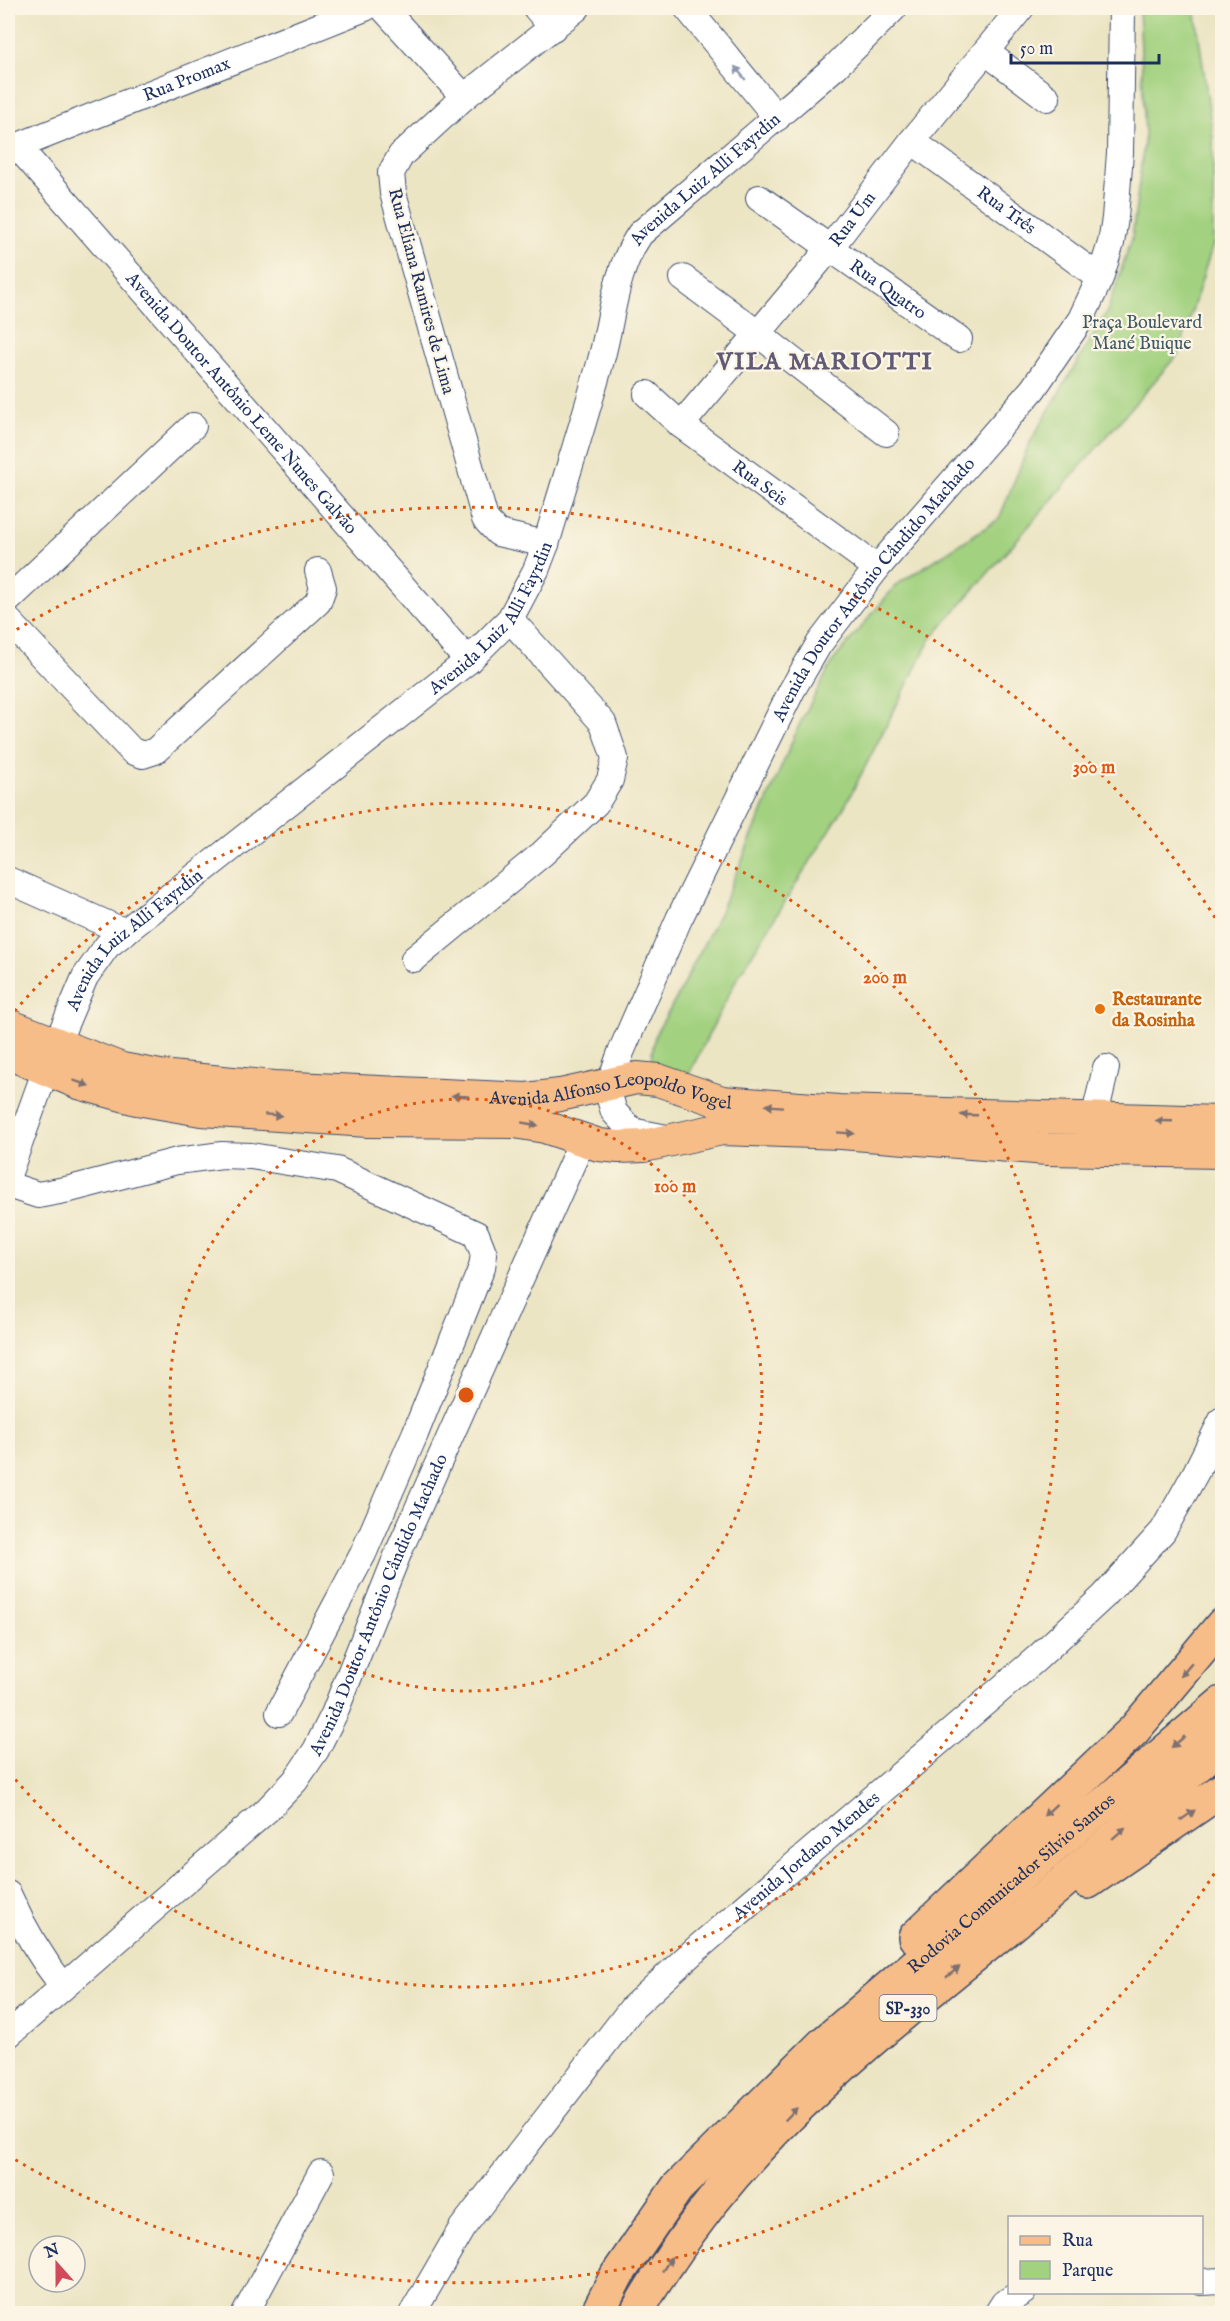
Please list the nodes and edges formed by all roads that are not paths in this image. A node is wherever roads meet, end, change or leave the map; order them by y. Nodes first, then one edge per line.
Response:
1 (365, 8) edge
2 (383, 8) edge
3 (536, 8) edge
4 (577, 8) edge
5 (687, 8) edge
6 (894, 8) edge
7 (1021, 8) edge
8 (1122, 8) edge
9 (553, 28) junction
10 (986, 52) junction
11 (464, 97) junction
12 (1047, 98) dead end
13 (777, 118) junction
14 (912, 141) junction
15 (13, 148) edge
16 (759, 198) dead end
17 (830, 248) junction
18 (683, 278) dead end
19 (1100, 278) junction
20 (758, 333) junction
21 (959, 339) dead end
22 (647, 394) dead end
23 (681, 425) junction
24 (193, 426) dead end
25 (886, 434) dead end
26 (546, 544) junction
27 (877, 568) junction
28 (318, 571) dead end
29 (8, 600) edge
30 (510, 619) junction
31 (8, 620) edge
32 (468, 661) junction
33 (8, 880) edge
34 (125, 932) junction
35 (414, 959) dead end
36 (8, 1025) edge
37 (8, 1053) edge
38 (52, 1057) junction
39 (1106, 1068) dead end
40 (610, 1083) junction
41 (1095, 1119) junction
42 (1222, 1122) edge
43 (674, 1139) junction
44 (582, 1140) junction
45 (1222, 1152) edge
46 (8, 1175) edge
47 (8, 1185) edge
48 (1222, 1420) edge
49 (1222, 1625) edge
50 (1222, 1703) edge
51 (279, 1713) dead end
52 (1222, 1744) edge
53 (1222, 1790) edge
54 (8, 1894) edge
55 (1014, 1924) junction
56 (63, 1986) junction
57 (8, 2035) edge
58 (321, 2173) dead end
59 (677, 2188) junction
60 (1222, 2281) edge
61 (1203, 2282) edge
62 (1020, 2294) edge
63 (245, 2313) edge
64 (412, 2313) edge
65 (597, 2313) edge
66 (636, 2313) edge
67 (997, 2313) edge

1 - 15 street, Rua Promax
2 - 11 street
3 - 9 street
4 - 9 street, Rua Eliana Ramires de Lima
13 -> 5 street
6 - 13 street, Avenida Luiz Alli Fayrdin
7 - 10 street, Rua Um
8 - 19 street, Avenida Doutor Antônio Cândido Machado
9 - 11 street, Rua Eliana Ramires de Lima
10 - 12 street
10 - 14 street, Rua Um
11 - 26 street, Rua Eliana Ramires de Lima
13 - 26 street, Avenida Luiz Alli Fayrdin
14 - 17 street, Rua Um
14 - 19 street, Rua Três
15 - 32 street, Avenida Doutor Antônio Leme Nunes Galvão
16 - 17 street, Rua Quatro
17 - 20 street, Rua Um
17 - 21 street, Rua Quatro
18 - 20 street
19 - 27 street, Avenida Doutor Antônio Cândido Machado
20 - 23 street, Rua Um
20 - 25 street
22 - 23 street, Rua Seis
23 - 27 street, Rua Seis
24 - 29 street
26 - 30 street, Avenida Luiz Alli Fayrdin
27 - 40 street, Avenida Doutor Antônio Cândido Machado
28 - 31 street
30 - 32 street, Avenida Luiz Alli Fayrdin
30 - 35 street
32 - 34 street, Avenida Luiz Alli Fayrdin
33 - 34 street
34 - 38 street, Avenida Luiz Alli Fayrdin
36 - 38 main road, Avenida Alfonso Leopoldo Vogel
37 - 38 main road, Avenida Alfonso Leopoldo Vogel
40 -> 38 main road, Avenida Alfonso Leopoldo Vogel
38 -> 44 main road, Avenida Alfonso Leopoldo Vogel
38 - 46 street, Avenida Luiz Alli Fayrdin
39 - 41 street
41 -> 40 main road, Avenida Alfonso Leopoldo Vogel
40 - 43 street, Avenida Doutor Antônio Cândido Machado
42 -> 41 main road, Avenida Alfonso Leopoldo Vogel
43 - 44 main road, Avenida Alfonso Leopoldo Vogel
43 -> 45 main road, Avenida Alfonso Leopoldo Vogel
44 - 56 street, Avenida Doutor Antônio Cândido Machado
47 - 51 street
48 - 64 street, Avenida Jordano Mendes
49 -> 59 highway
50 -> 59 highway, Rodovia Comunicador Silvio Santos / SP-330
55 -> 52 highway, Rodovia Comunicador Silvio Santos / SP-330
55 -> 53 highway
54 - 56 street
66 -> 55 highway, Rodovia Comunicador Silvio Santos / SP-330
56 - 57 street
58 - 63 street
59 - 65 highway, Rodovia Comunicador Silvio Santos / SP-330
60 - 61 street
62 - 67 street

